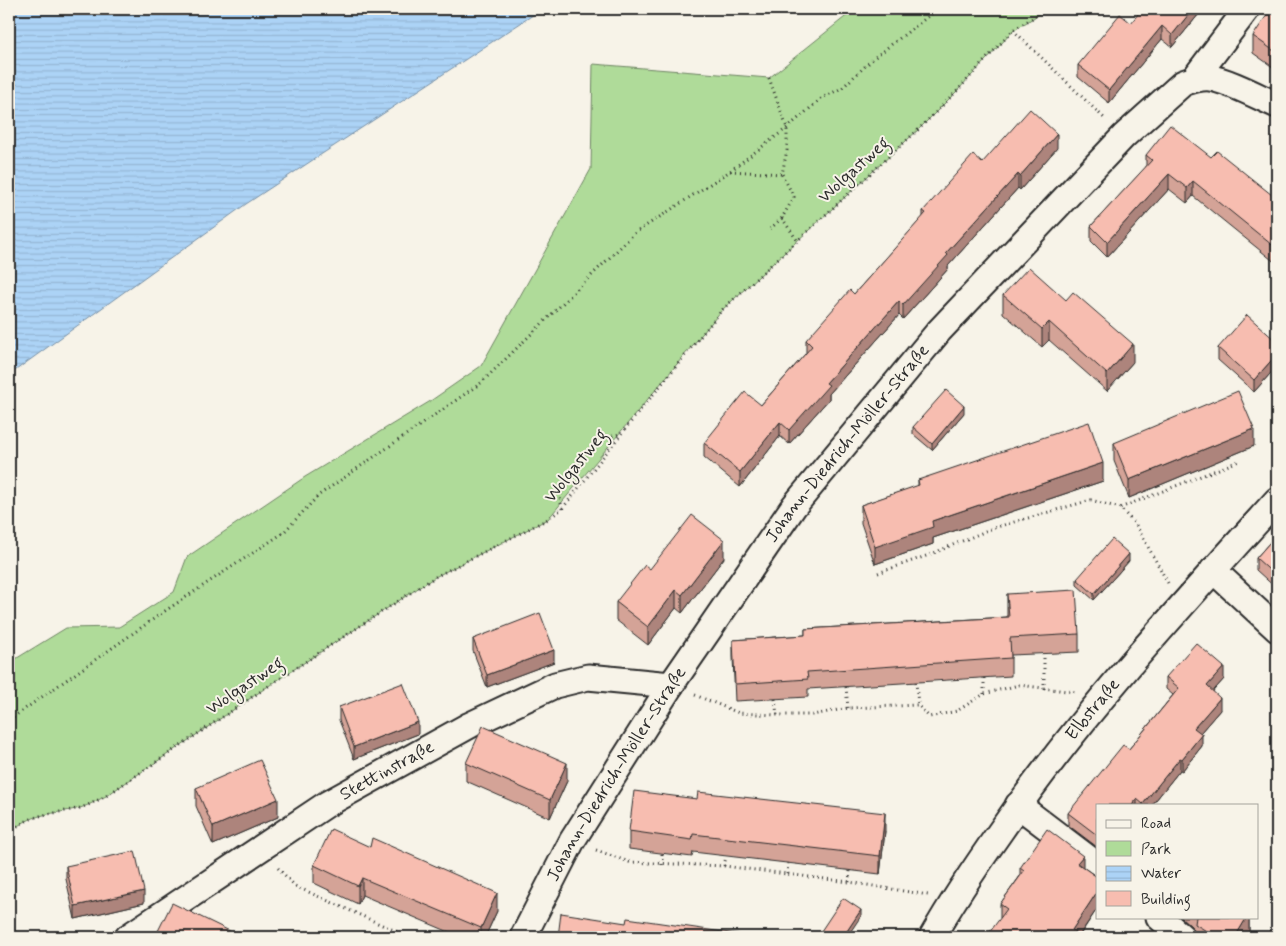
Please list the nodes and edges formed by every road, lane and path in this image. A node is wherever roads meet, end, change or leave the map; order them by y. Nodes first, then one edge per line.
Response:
1 (938, 9) edge
2 (1047, 9) edge
3 (1247, 9) edge
4 (1013, 30) junction
5 (769, 78) dead end
6 (1194, 79) junction
7 (1277, 105) edge
8 (787, 128) junction
9 (1124, 136) junction
10 (730, 171) junction
11 (782, 174) junction
12 (782, 218) junction
13 (770, 229) dead end
14 (797, 240) junction
15 (621, 434) junction
16 (1239, 461) dead end
17 (1277, 500) edge
18 (1120, 508) junction
19 (562, 509) junction
20 (1213, 570) junction
21 (878, 573) dead end
22 (1180, 606) junction
23 (1277, 629) edge
24 (1044, 653) edge
25 (984, 678) edge
26 (916, 682) edge
27 (671, 685) junction
28 (846, 687) edge
29 (1044, 689) junction
30 (984, 694) junction
31 (1104, 694) junction
32 (775, 699) edge
33 (918, 705) junction
34 (848, 708) junction
35 (777, 715) junction
36 (9, 720) edge
37 (1018, 805) junction
38 (9, 832) edge
39 (572, 841) junction
40 (263, 847) junction
41 (662, 854) edge
42 (726, 857) edge
43 (788, 863) edge
44 (1096, 864) edge
45 (662, 865) junction
46 (724, 866) junction
47 (850, 871) edge
48 (787, 874) junction
49 (848, 882) junction
50 (953, 900) junction
51 (1160, 918) edge
52 (128, 937) edge
53 (409, 937) edge
54 (522, 937) edge
55 (932, 937) edge
56 (1182, 937) edge

1 - 8 path
2 - 4 path, Wolgastweg
3 - 6 street
4 - 9 path
4 - 14 path, Wolgastweg
5 - 8 path
6 - 7 street
6 - 9 street, Johann-Diedrich-Möller-Straße
8 - 10 path
8 - 11 path
9 - 27 street, Johann-Diedrich-Möller-Straße
10 - 11 path
10 - 36 path
11 - 12 path
12 - 13 path
12 - 14 path
14 - 15 path, Wolgastweg
15 - 19 path, Wolgastweg
15 - 19 path
16 - 18 path
17 - 20 street, Elbstraße
18 - 21 path
18 - 22 path
19 - 38 path, Wolgastweg
20 - 22 street, Elbstraße
20 - 23 street
22 - 31 street, Elbstraße
24 - 29 path
25 - 30 path
26 - 33 path
27 - 35 path
27 - 39 street, Johann-Diedrich-Möller-Straße
27 - 40 street, Stettinstraße
28 - 34 path
29 - 30 path
29 - 31 path
30 - 33 path
31 - 37 street, Elbstraße
32 - 35 path
33 - 34 path
34 - 35 path
37 - 44 street
37 - 50 street, Elbstraße
39 - 45 path
39 - 54 street, Johann-Diedrich-Möller-Straße
40 - 52 street, Stettinstraße
40 - 53 path
41 - 45 path
42 - 46 path
43 - 48 path
45 - 46 path
46 - 48 path
47 - 49 path
48 - 49 path
49 - 50 path
50 - 55 street, Elbstraße
51 - 56 street

